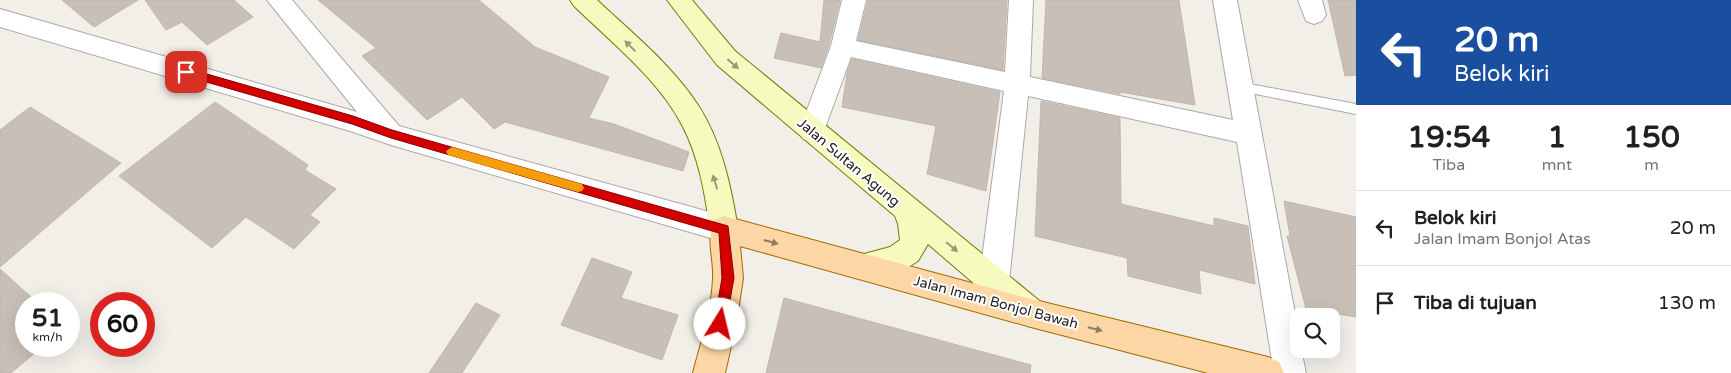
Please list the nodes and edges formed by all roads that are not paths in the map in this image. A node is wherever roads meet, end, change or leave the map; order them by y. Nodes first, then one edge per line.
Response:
1 (278, 0) edge
2 (582, 0) edge
3 (679, 0) edge
4 (708, 0) edge
5 (854, 0) edge
6 (1021, 0) edge
7 (1225, 0) edge
8 (0, 18) edge
9 (707, 32) junction
10 (843, 46) junction
11 (1017, 84) junction
12 (1239, 87) junction
13 (1356, 109) edge
14 (812, 131) junction
15 (391, 134) junction
16 (1248, 134) junction
17 (906, 209) junction
18 (724, 229) junction
19 (863, 266) junction
20 (994, 282) junction
21 (1031, 312) junction
22 (710, 373) edge
23 (1268, 373) edge
24 (1290, 373) edge

1 - 15 street
18 -> 2 main road
3 - 9 main road, Jalan Sultan Agung
4 - 9 main road
5 - 10 street
6 - 11 street
7 - 12 street
8 - 15 street
9 -> 14 main road, Jalan Sultan Agung
10 - 11 street
10 - 14 street
11 - 16 street
11 - 20 street
12 - 13 lane
12 - 16 street
14 - 17 main road, Jalan Sultan Agung
15 - 18 street
16 - 24 street
17 - 19 main road
17 -> 20 main road, Jalan Sultan Agung
18 -> 19 main road, Jalan Imam Bonjol Bawah
18 - 22 main road
19 - 21 main road, Jalan Imam Bonjol Bawah
20 - 21 main road, Jalan Sultan Agung
21 -> 23 main road, Jalan Imam Bonjol Bawah

